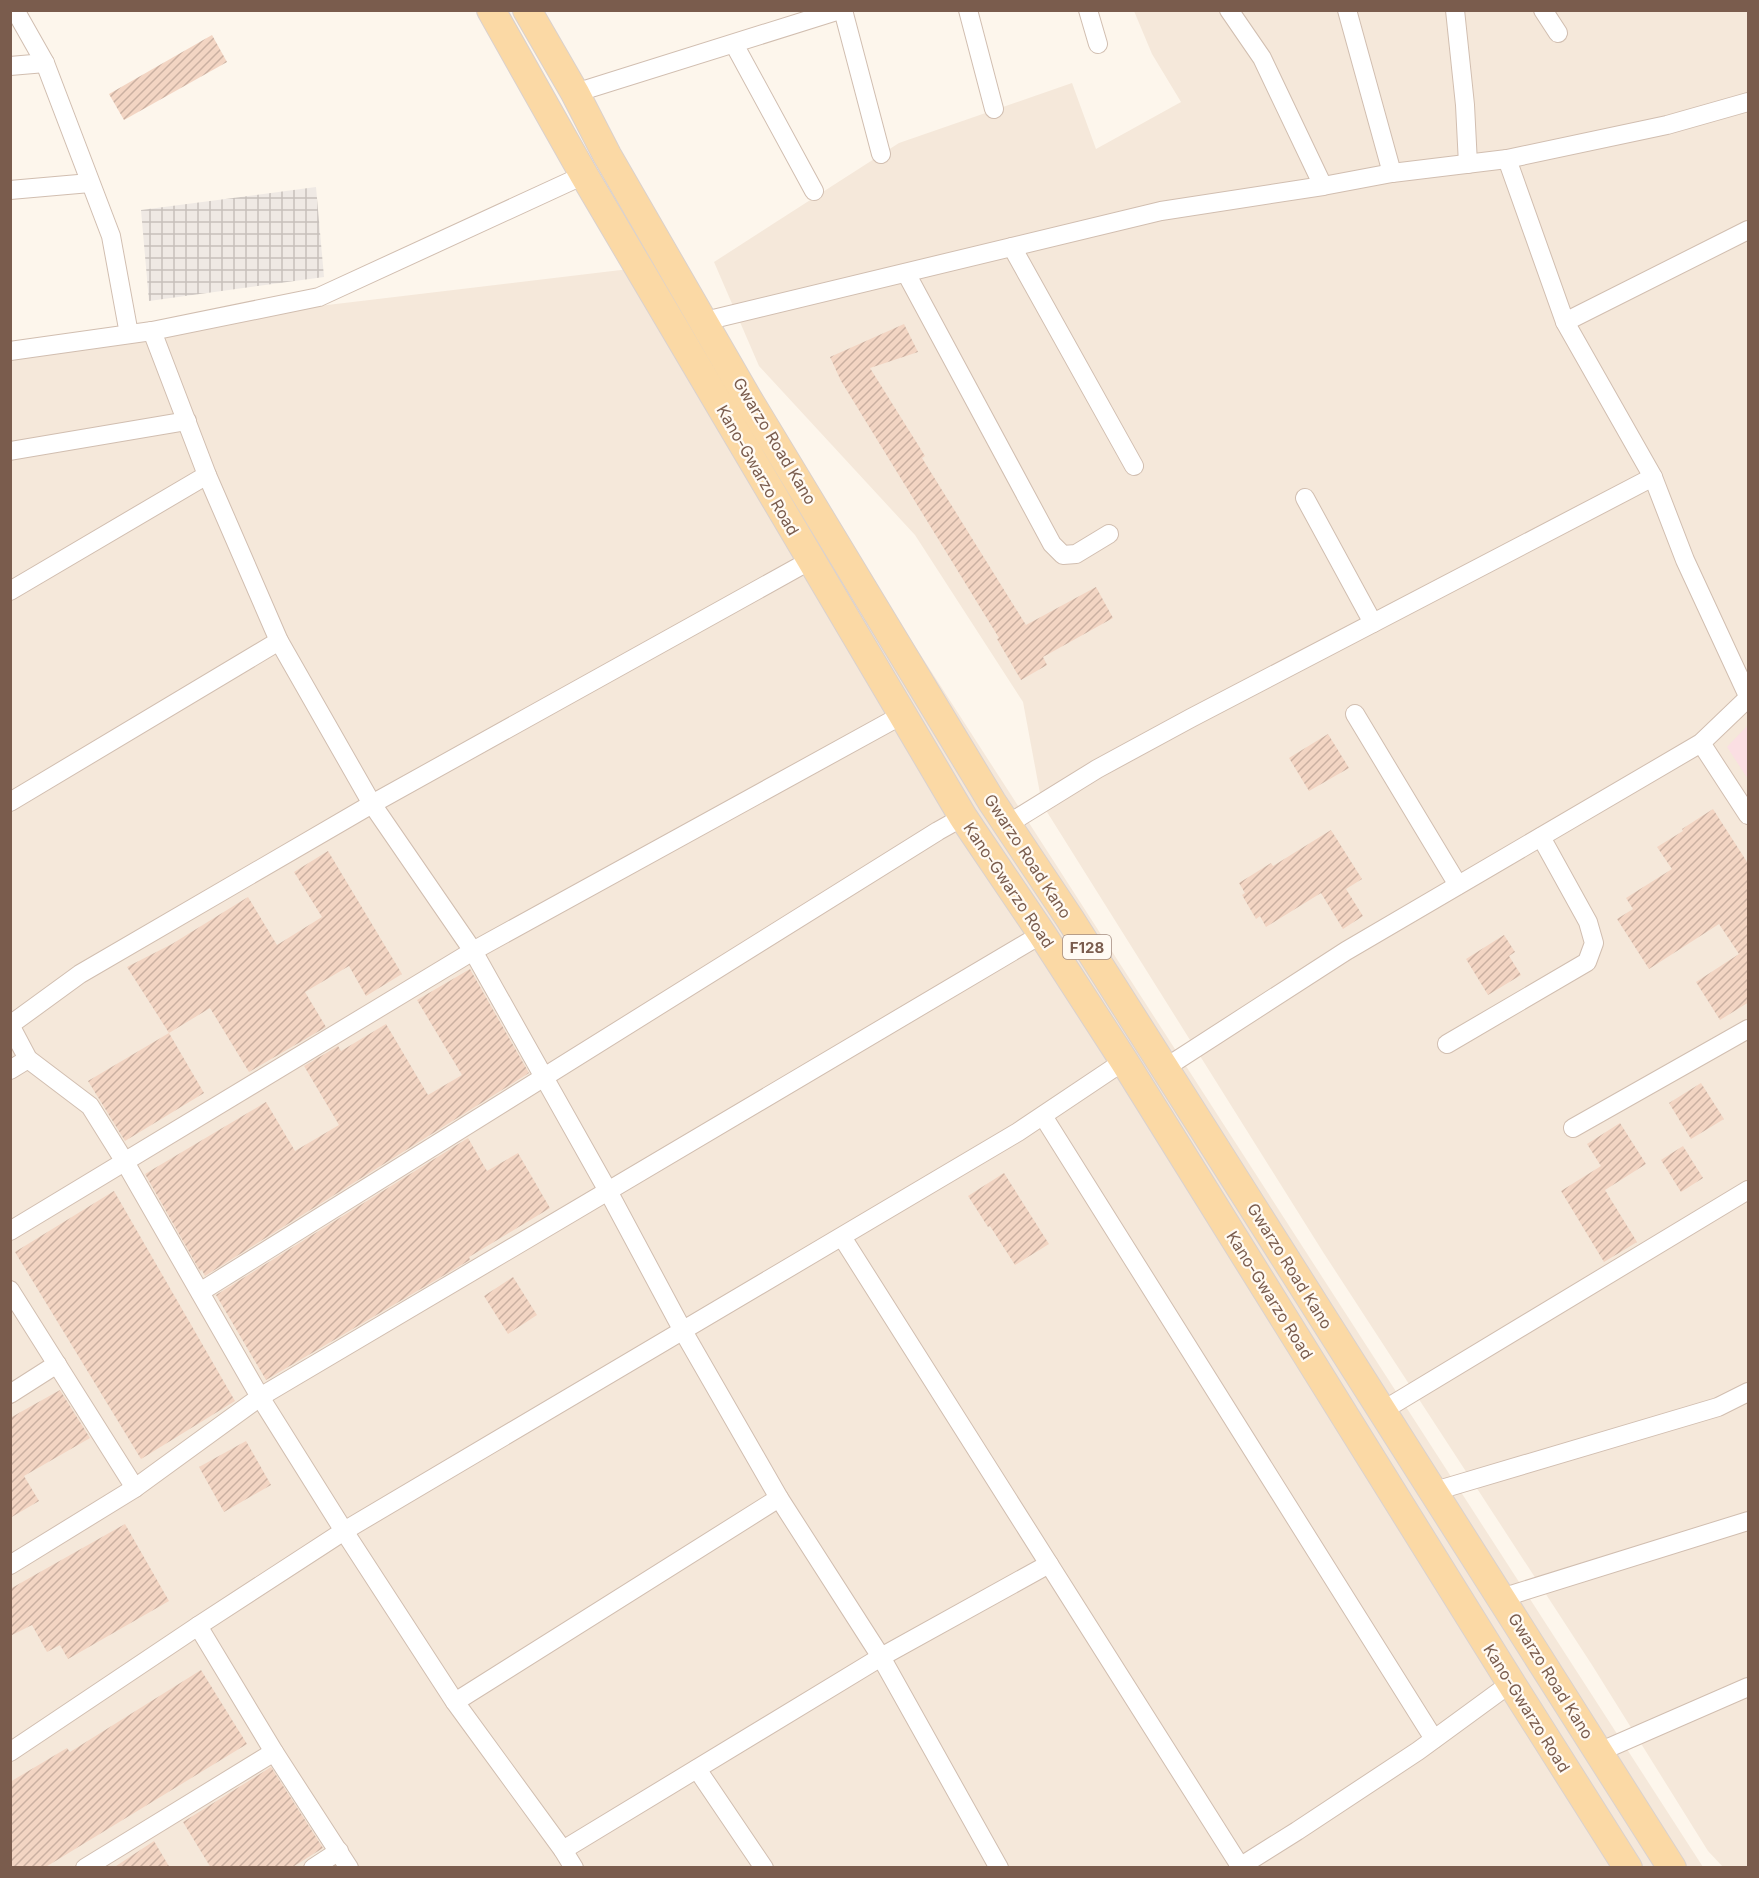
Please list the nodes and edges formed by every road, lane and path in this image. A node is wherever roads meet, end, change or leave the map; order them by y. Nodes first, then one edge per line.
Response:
1 (15, 10) edge
2 (491, 10) edge
3 (527, 10) edge
4 (841, 10) edge
5 (968, 10) edge
6 (1088, 10) edge
7 (1229, 10) edge
8 (1347, 10) edge
9 (1455, 10) edge
10 (1543, 10) edge
11 (1558, 33) dead end
12 (734, 44) junction
13 (1098, 44) dead end
14 (45, 63) junction
15 (10, 66) edge
16 (575, 93) junction
17 (1749, 102) edge
18 (994, 109) dead end
19 (881, 154) dead end
20 (1507, 159) junction
21 (1468, 164) junction
22 (1392, 173) junction
23 (584, 175) junction
24 (90, 183) junction
25 (1323, 186) junction
26 (10, 190) edge
27 (814, 191) dead end
28 (1749, 230) edge
29 (1012, 248) junction
30 (906, 273) junction
31 (705, 321) junction
32 (1565, 322) junction
33 (152, 332) junction
34 (129, 334) junction
35 (10, 351) edge
36 (187, 421) junction
37 (10, 451) edge
38 (1134, 466) dead end
39 (207, 475) junction
40 (1653, 477) junction
41 (1305, 498) dead end
42 (1109, 534) dead end
43 (811, 560) junction
44 (10, 591) edge
45 (1372, 623) junction
46 (279, 641) junction
47 (1749, 697) edge
48 (1354, 714) dead end
49 (902, 715) junction
50 (1701, 743) junction
51 (10, 802) edge
52 (372, 804) junction
53 (1749, 815) edge
54 (963, 817) junction
55 (1008, 824) junction
56 (1541, 837) junction
57 (1458, 885) junction
58 (1042, 934) junction
59 (472, 951) junction
60 (10, 1025) edge
61 (1749, 1029) edge
62 (1447, 1044) dead end
63 (28, 1059) junction
64 (1124, 1061) junction
65 (1165, 1068) junction
66 (10, 1070) edge
67 (544, 1077) junction
68 (1043, 1116) junction
69 (1573, 1128) dead end
70 (125, 1162) junction
71 (1749, 1190) edge
72 (608, 1191) junction
73 (1265, 1226) junction
74 (10, 1231) edge
75 (842, 1237) junction
76 (1239, 1246) junction
77 (10, 1290) edge
78 (200, 1292) junction
79 (683, 1331) junction
80 (57, 1364) junction
81 (1749, 1392) edge
82 (10, 1394) edge
83 (260, 1397) junction
84 (1382, 1411) junction
85 (135, 1488) junction
86 (1435, 1491) junction
87 (779, 1498) junction
88 (1749, 1521) edge
89 (344, 1531) junction
90 (1049, 1564) junction
91 (10, 1565) edge
92 (1502, 1598) junction
93 (198, 1626) junction
94 (880, 1657) junction
95 (1511, 1683) junction
96 (1749, 1687) edge
97 (455, 1702) junction
98 (1434, 1739) junction
99 (10, 1752) edge
100 (274, 1752) junction
101 (1599, 1752) junction
102 (697, 1769) junction
103 (563, 1850) junction
104 (339, 1851) junction
105 (1239, 1867) edge
106 (85, 1868) edge
107 (313, 1868) edge
108 (349, 1868) edge
109 (574, 1868) edge
110 (764, 1868) edge
111 (999, 1868) edge
112 (1628, 1868) edge
113 (1672, 1868) edge

1 - 14 street
2 - 23 main road, Kano-Gwarzo Road / F128
3 - 16 main road, Gwarzo Road Kano / F128
4 - 12 street
4 - 19 street
5 - 18 street
6 - 13 street
7 - 25 street
8 - 22 street
9 - 21 street
10 - 11 street
12 - 16 street
12 - 27 street
14 - 15 street
14 - 24 street
16 - 31 main road, Gwarzo Road Kano / F128
17 - 20 street
20 - 21 street
20 - 32 street
21 - 22 street
22 - 25 street
23 - 33 street
23 - 43 main road, Kano-Gwarzo Road / F128
24 - 26 street
24 - 34 street
25 - 29 street
28 - 32 street
29 - 30 street
29 - 38 street
30 - 31 street
30 - 42 street
31 - 55 main road, Gwarzo Road Kano / F128
32 - 40 street
33 - 34 street
33 - 36 street
34 - 35 street
36 - 37 street
36 - 39 street
39 - 44 street
39 - 46 street
40 - 45 street
40 - 47 street
41 - 45 street
43 - 49 main road, Kano-Gwarzo Road / F128
43 - 52 street
45 - 55 street
46 - 51 street
46 - 52 street
47 - 50 street
48 - 57 street
49 - 54 main road, Kano-Gwarzo Road / F128
49 - 59 street
50 - 53 street
50 - 56 street
52 - 59 street
52 - 60 street
54 - 58 main road, Kano-Gwarzo Road / F128
54 - 67 street
55 - 65 main road, Gwarzo Road Kano / F128
56 - 57 street
56 - 62 street
57 - 65 street
58 - 64 main road, Kano-Gwarzo Road / F128
58 - 72 street
59 - 67 street
59 - 70 street
60 - 63 street
61 - 69 street
63 - 66 street
63 - 70 street
64 - 68 street
64 - 76 main road, Kano-Gwarzo Road / F128
65 - 73 main road, Gwarzo Road Kano / F128
67 - 72 street
67 - 78 street
68 - 75 street
68 - 98 street
70 - 74 street
70 - 78 street
71 - 84 street
72 - 79 street
72 - 83 street
73 - 76 main road
73 - 84 main road, Gwarzo Road Kano / F128
75 - 79 street
75 - 90 street
76 - 95 main road, Kano-Gwarzo Road / F128
77 - 80 street
78 - 83 street
79 - 87 street
79 - 89 street
80 - 82 street
80 - 85 street
81 - 86 street
83 - 85 street
83 - 89 street
84 - 86 main road, Gwarzo Road Kano / F128
85 - 91 street
86 - 92 main road, Gwarzo Road Kano / F128
87 - 94 street
87 - 97 street
88 - 92 street
89 - 93 street
89 - 97 street
90 - 94 street
90 - 105 street
92 - 101 main road, Gwarzo Road Kano / F128
93 - 99 street
93 - 100 street
94 - 102 street
94 - 111 street
95 - 98 street
95 - 112 main road, Kano-Gwarzo Road / F128
96 - 101 street
97 - 103 street
98 - 105 street
100 - 104 street
100 - 106 street
101 - 113 main road, Gwarzo Road Kano / F128
102 - 103 street
102 - 110 street
103 - 109 street
104 - 107 street
104 - 108 street

